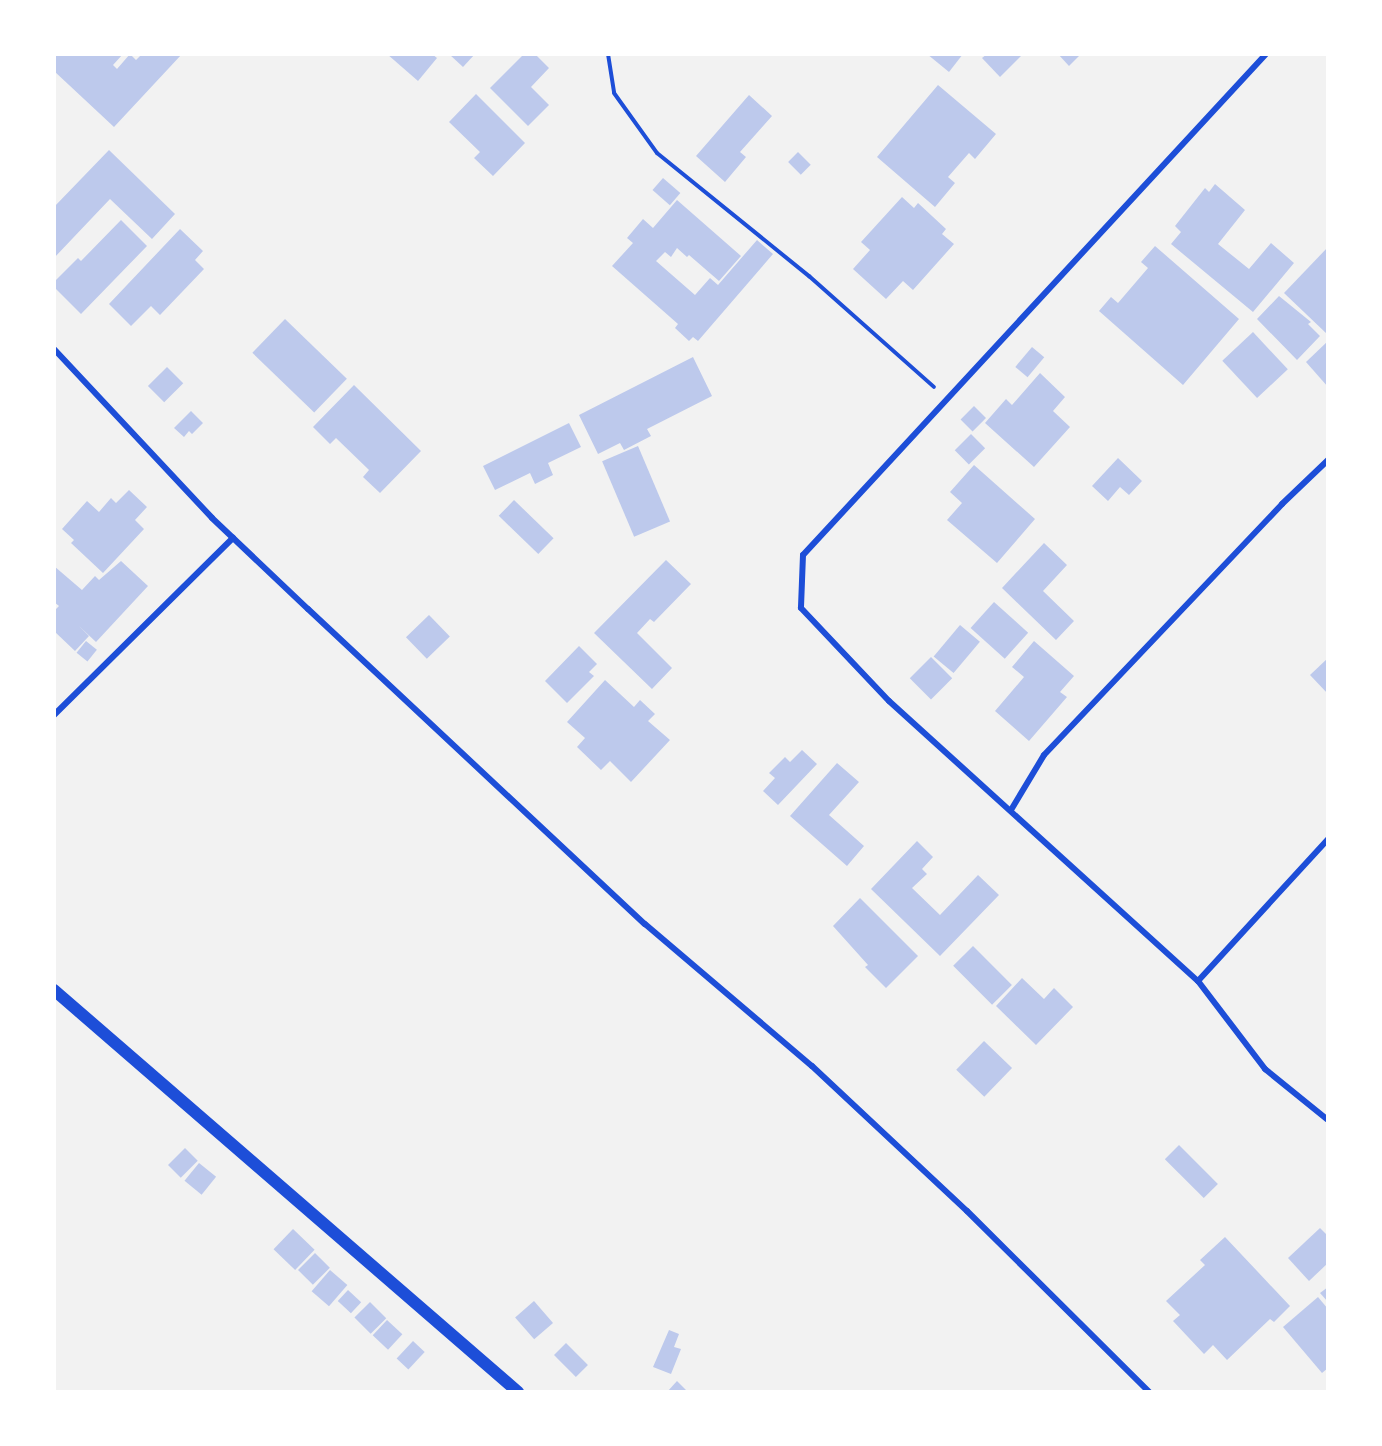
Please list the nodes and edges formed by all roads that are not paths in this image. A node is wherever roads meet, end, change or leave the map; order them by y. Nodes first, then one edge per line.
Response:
1 (1266, 54) edge
2 (54, 349) edge
3 (1328, 460) edge
4 (233, 538) junction
5 (54, 716) edge
6 (1011, 810) junction
7 (1328, 839) edge
8 (1198, 981) junction
9 (54, 990) edge
10 (1328, 1120) edge
11 (518, 1392) edge
12 (1149, 1392) edge

1 - 6 street
2 - 4 street
3 - 6 street
4 - 5 street
4 - 12 street
6 - 8 street
7 - 8 street
8 - 10 street
9 - 11 main road

